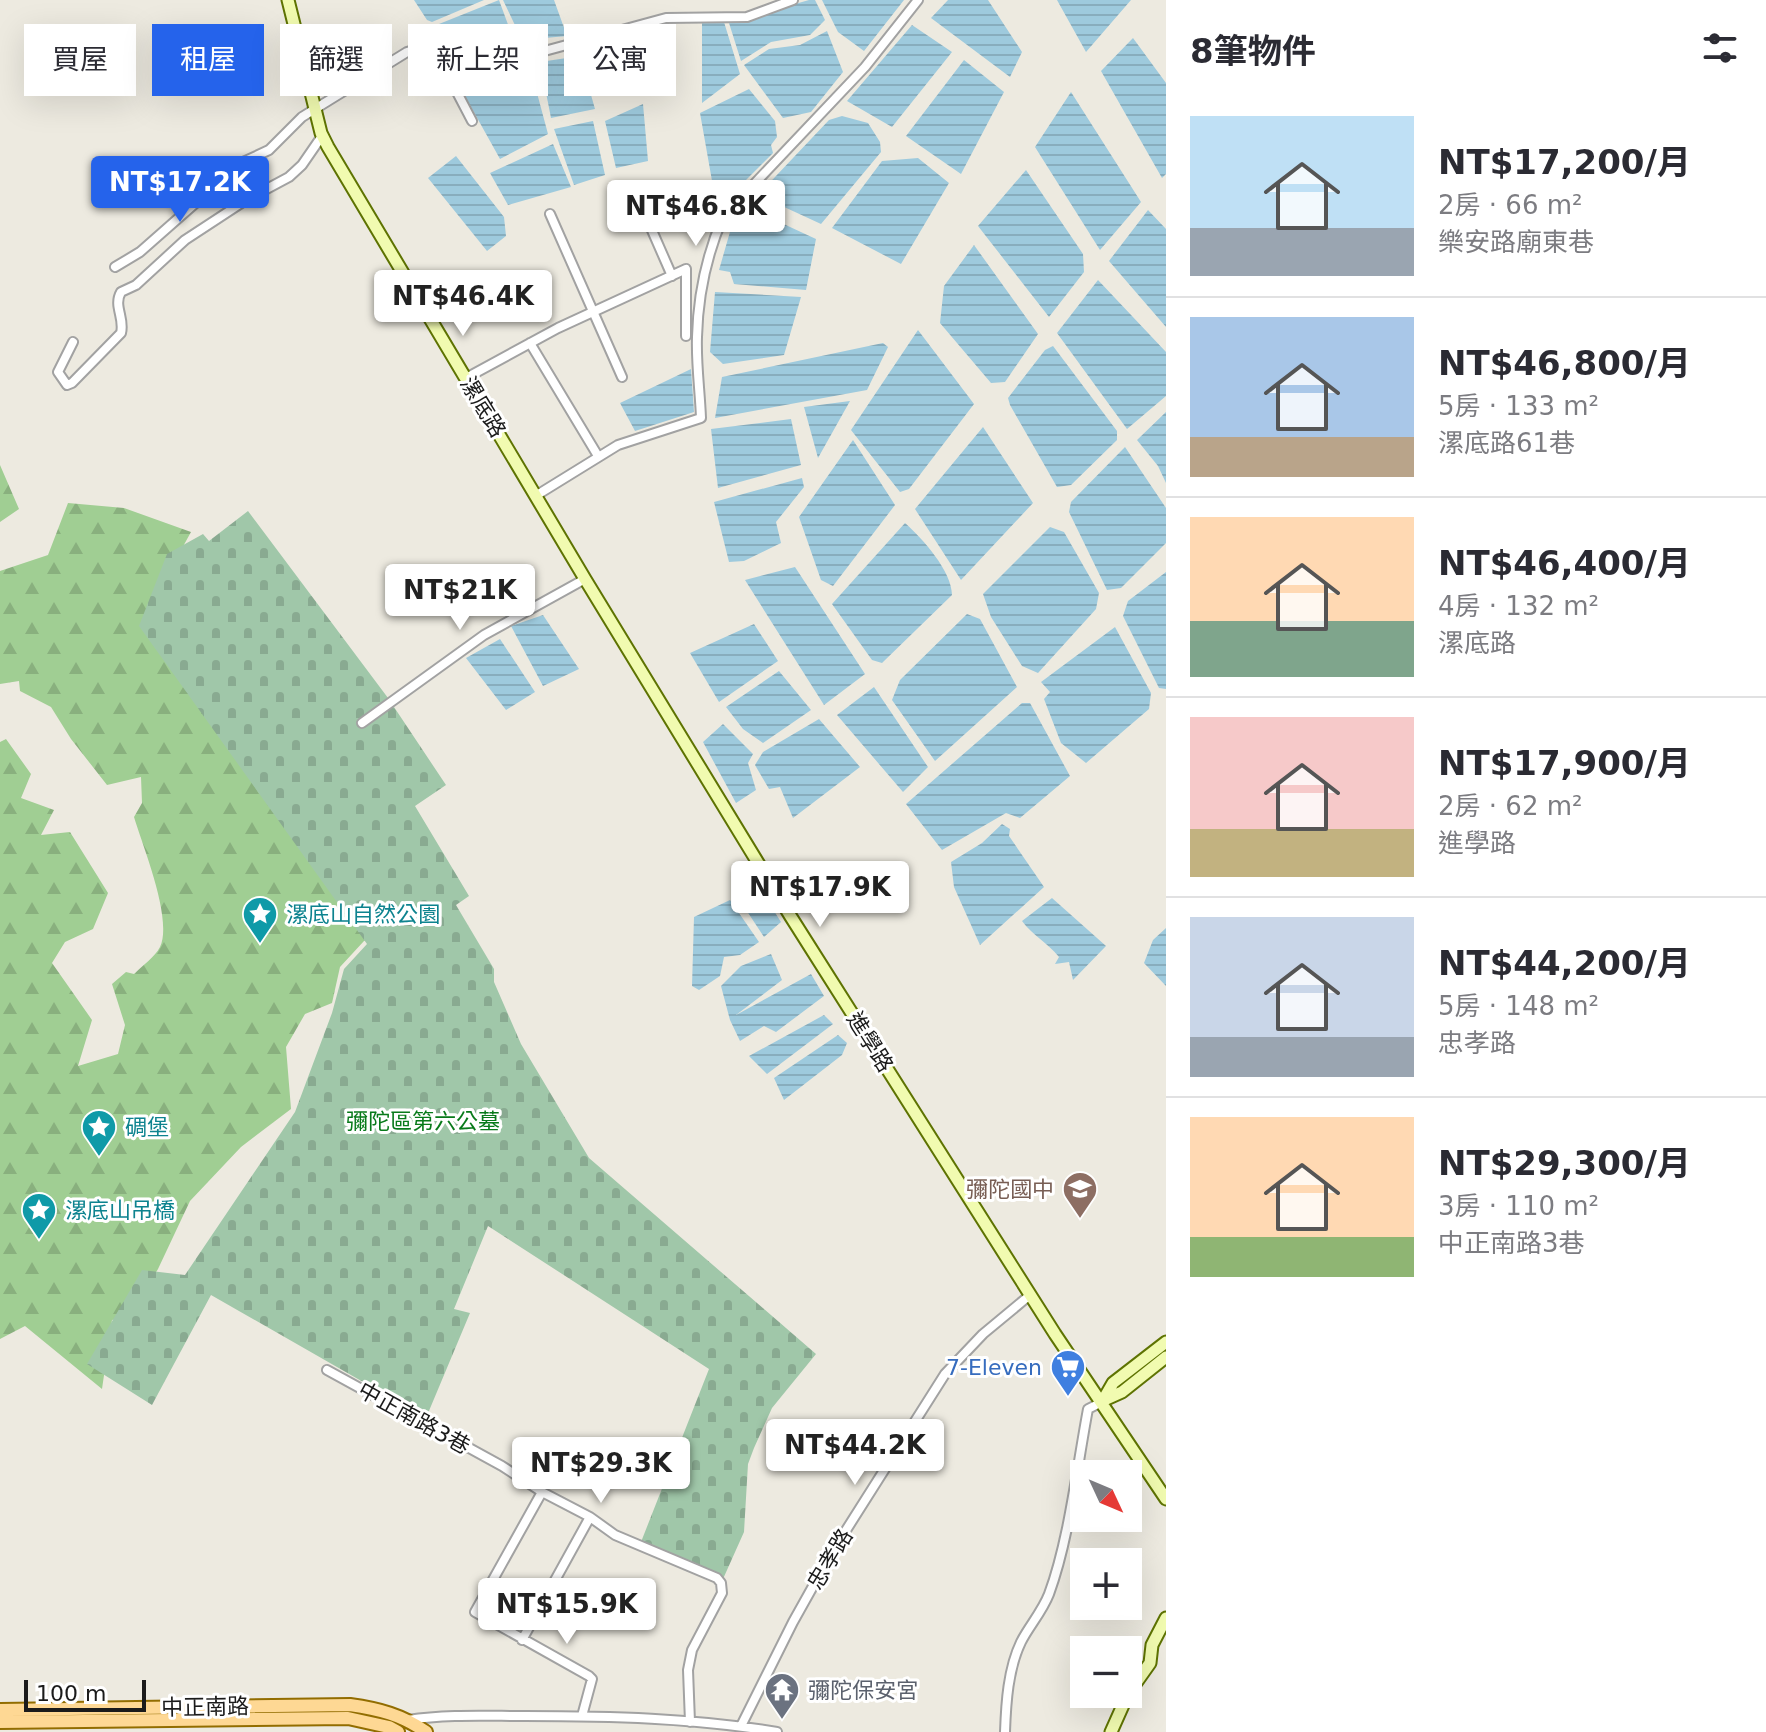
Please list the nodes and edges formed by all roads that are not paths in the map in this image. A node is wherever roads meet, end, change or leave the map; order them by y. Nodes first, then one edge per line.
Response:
1 (288, 0) edge
2 (793, 0) edge
3 (918, 0) edge
4 (548, 50) edge
5 (408, 52) edge
6 (459, 96) edge
7 (315, 108) junction
8 (472, 121) dead end
9 (322, 136) junction
10 (633, 187) dead end
11 (550, 214) dead end
12 (115, 267) dead end
13 (672, 276) junction
14 (594, 311) junction
15 (686, 336) dead end
16 (73, 342) dead end
17 (530, 343) junction
18 (622, 377) dead end
19 (466, 378) junction
20 (598, 456) junction
21 (537, 495) junction
22 (585, 579) junction
23 (362, 723) dead end
24 (1030, 1295) junction
25 (1166, 1342) edge
26 (1166, 1357) edge
27 (327, 1370) dead end
28 (1102, 1402) junction
29 (542, 1492) junction
30 (1166, 1499) edge
31 (590, 1517) junction
32 (1166, 1618) edge
33 (522, 1640) junction
34 (0, 1710) edge
35 (582, 1716) junction
36 (408, 1720) junction
37 (0, 1722) edge
38 (690, 1722) junction
39 (741, 1726) junction
40 (393, 1730) edge
41 (426, 1732) edge
42 (777, 1732) edge
43 (1005, 1732) edge
44 (1111, 1732) edge

1 - 7 street, 漯底路
2 - 4 street
3 - 20 street
5 - 7 street
6 - 8 street
7 - 9 street, 漯底路
7 - 12 street
9 - 16 street
9 - 19 street, 漯底路
10 - 13 street
11 - 14 street
13 - 14 street
13 - 15 street
14 - 17 street
14 - 18 street
17 - 19 street
17 - 20 street
19 - 21 street, 漯底路
20 - 21 street
21 - 22 street, 漯底路
22 - 23 street
22 - 24 street, 進學路
24 - 28 street, 進學路
24 - 39 street, 忠孝路
25 - 28 street
26 - 28 street
27 - 29 street, 中正南路3巷
28 - 30 street, 進學路
28 - 43 street
29 - 31 street, 中正南路3巷
29 - 33 street
31 - 33 street
31 - 38 street, 中正南路3巷
32 - 44 street
33 - 35 street
34 - 36 main road, 中正南路
35 - 36 street, 中正南路
35 - 38 street, 中正南路
36 - 40 street, 中正南路
36 - 41 main road
37 - 40 main road, 中正南路
38 - 39 street, 中正南路
39 - 42 street, 中正南路

